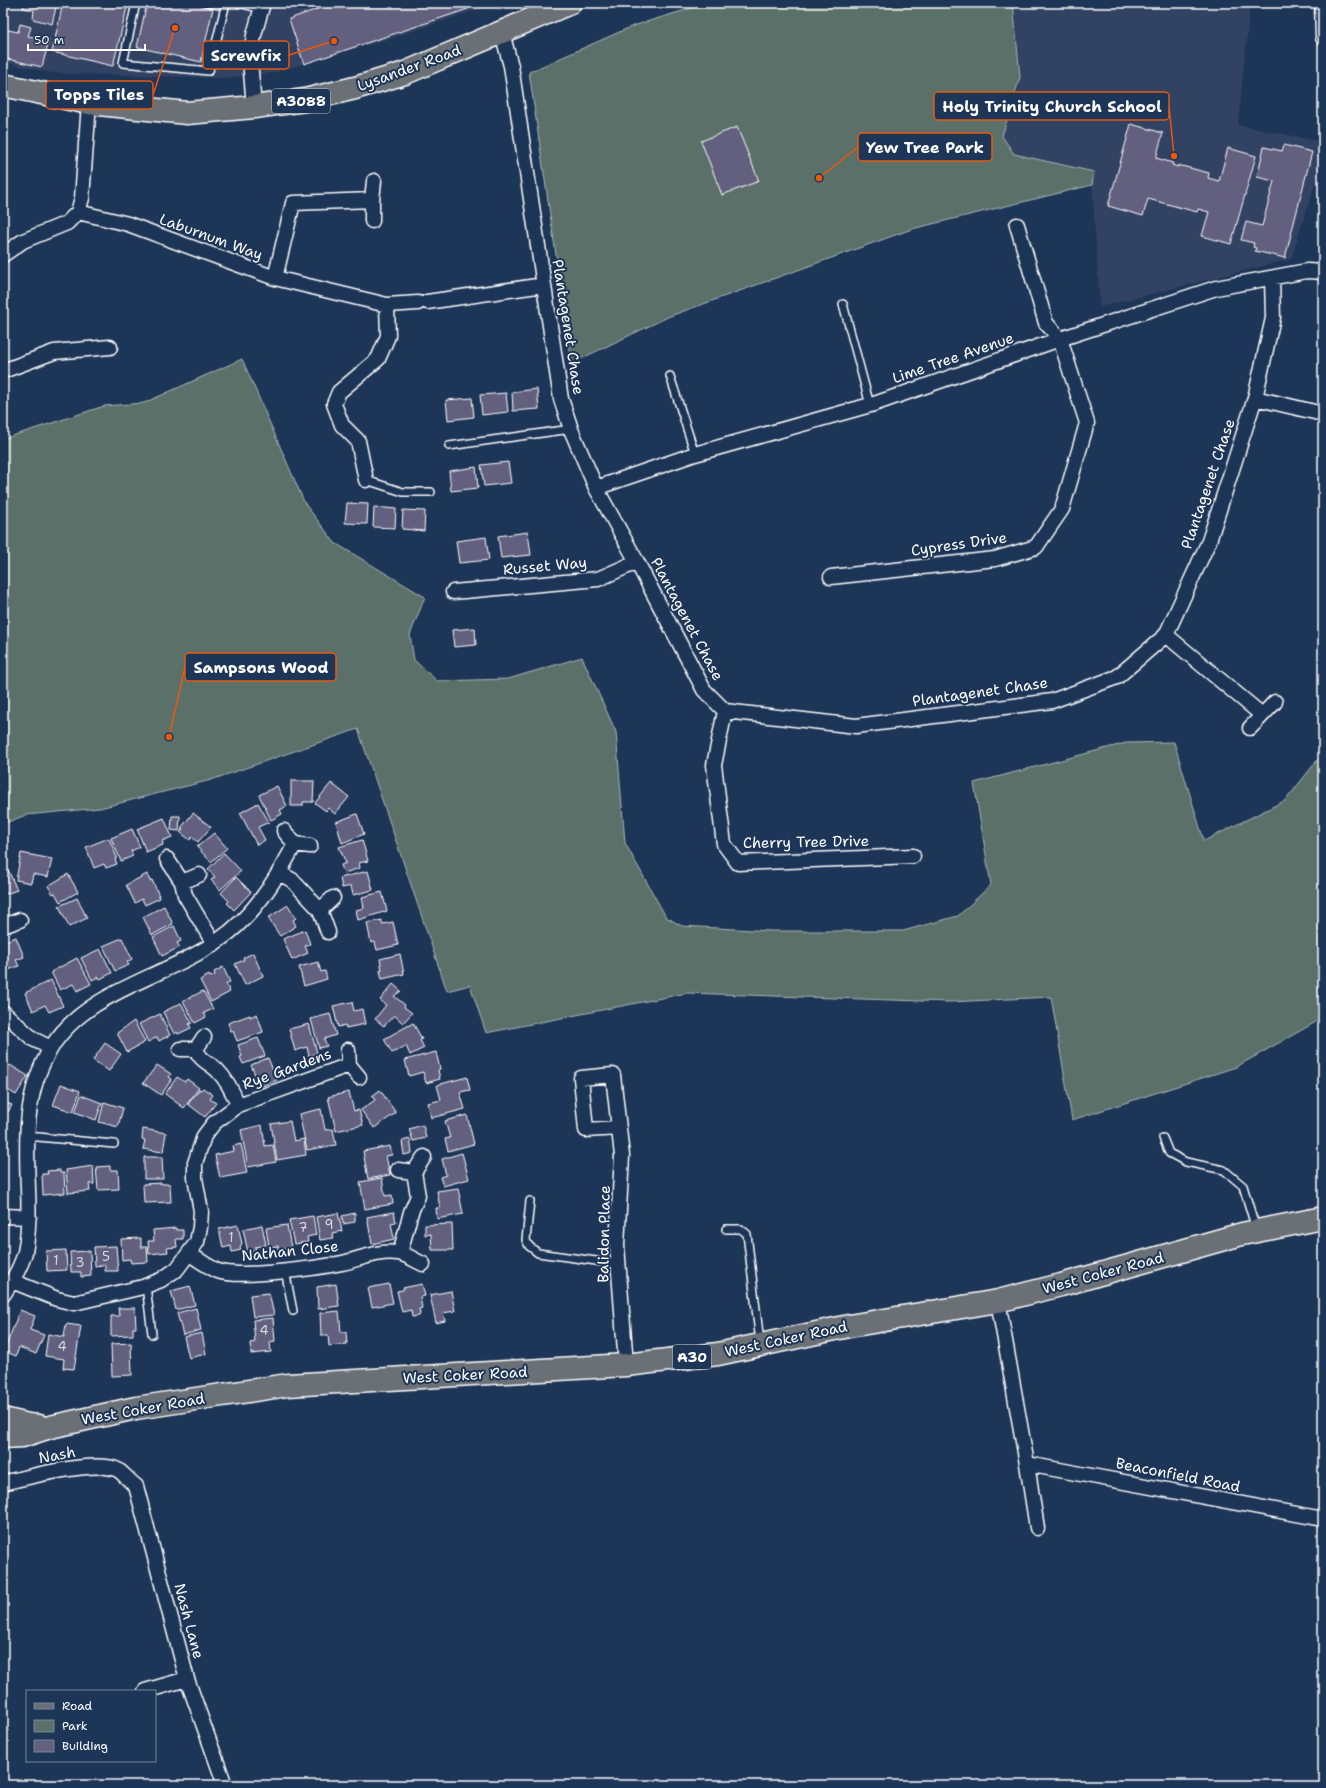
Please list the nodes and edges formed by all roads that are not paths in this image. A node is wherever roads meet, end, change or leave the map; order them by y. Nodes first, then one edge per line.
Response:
1 (4, 3) edge
2 (136, 3) edge
3 (226, 3) edge
4 (238, 3) edge
5 (570, 3) edge
6 (1322, 3) edge
7 (263, 6) edge
8 (3, 8) edge
9 (502, 33) junction
10 (1323, 38) edge
11 (3, 86) edge
12 (89, 103) junction
13 (254, 107) junction
14 (374, 181) dead end
15 (372, 200) junction
16 (78, 212) junction
17 (372, 221) dead end
18 (1017, 225) dead end
19 (3, 255) edge
20 (1323, 272) edge
21 (275, 278) junction
22 (1272, 278) junction
23 (544, 285) junction
24 (843, 304) dead end
25 (387, 305) junction
26 (1060, 339) junction
27 (110, 347) dead end
28 (3, 371) edge
29 (670, 376) dead end
30 (1255, 398) junction
31 (870, 405) junction
32 (1323, 414) edge
33 (571, 429) junction
34 (449, 446) dead end
35 (695, 454) junction
36 (366, 480) joint
37 (596, 488) junction
38 (431, 492) dead end
39 (637, 562) junction
40 (831, 577) dead end
41 (453, 592) dead end
42 (1166, 634) junction
43 (1274, 702) dead end
44 (725, 711) junction
45 (1262, 715) junction
46 (1250, 728) dead end
47 (284, 831) dead end
48 (295, 844) junction
49 (310, 846) dead end
50 (913, 856) dead end
51 (167, 859) dead end
52 (279, 873) junction
53 (199, 875) dead end
54 (182, 882) junction
55 (333, 898) dead end
56 (320, 910) junction
57 (20, 920) dead end
58 (3, 926) edge
59 (328, 932) dead end
60 (214, 944) junction
61 (3, 1012) edge
62 (51, 1048) junction
63 (180, 1049) dead end
64 (348, 1050) dead end
65 (349, 1065) junction
66 (359, 1077) dead end
67 (238, 1105) junction
68 (619, 1128) dead end
69 (27, 1136) junction
70 (1163, 1138) dead end
71 (114, 1144) dead end
72 (424, 1157) dead end
73 (398, 1170) dead end
74 (414, 1172) junction
75 (530, 1200) dead end
76 (3, 1216) edge
77 (29, 1217) junction
78 (1323, 1218) edge
79 (726, 1229) dead end
80 (1256, 1231) junction
81 (400, 1253) junction
82 (189, 1254) junction
83 (423, 1264) dead end
84 (618, 1264) junction
85 (284, 1270) junction
86 (12, 1281) junction
87 (146, 1286) junction
88 (3, 1295) edge
89 (998, 1301) junction
90 (293, 1311) dead end
91 (152, 1334) dead end
92 (760, 1345) junction
93 (626, 1365) junction
94 (3, 1419) edge
95 (50, 1427) junction
96 (3, 1437) edge
97 (1027, 1464) junction
98 (117, 1470) joint
99 (3, 1483) edge
100 (1323, 1519) edge
101 (1037, 1528) dead end
102 (187, 1679) junction
103 (148, 1690) edge
104 (225, 1785) edge

1 - 8 lane
2 - 3 lane
4 - 7 lane
5 - 9 main road, Lysander Road / A3088
6 - 10 street
7 - 13 street
9 - 13 main road, Lysander Road / A3088
9 - 23 street, Plantagenet Chase
11 - 12 main road, Lysander Road / A3088
12 - 13 main road, Lysander Road / A3088
12 - 16 street
14 - 15 street
15 - 17 street
15 - 21 street
16 - 19 street
16 - 21 street, Laburnum Way
18 - 26 street
20 - 22 street, Lime Tree Avenue
21 - 25 street, Laburnum Way
22 - 26 street, Lime Tree Avenue
22 - 30 street, Plantagenet Chase
23 - 25 street, Laburnum Way
23 - 33 street, Plantagenet Chase
24 - 31 lane
25 - 36 street
26 - 31 street, Lime Tree Avenue
26 - 40 street, Cypress Drive
27 - 28 street
29 - 35 lane
30 - 32 street
30 - 42 street, Plantagenet Chase
31 - 35 street, Lime Tree Avenue
33 - 34 lane
33 - 37 street, Plantagenet Chase
35 - 37 street, Lime Tree Avenue
36 - 38 lane
37 - 39 street, Plantagenet Chase
39 - 41 street, Russet Way
39 - 44 street, Plantagenet Chase
42 - 44 street, Plantagenet Chase
42 - 45 street
43 - 45 street
44 - 50 street, Cherry Tree Drive
45 - 46 street
47 - 48 street
48 - 49 street
48 - 52 street
51 - 54 street
52 - 56 street
52 - 60 street
53 - 54 street
54 - 60 street
55 - 56 street
56 - 59 street
57 - 58 street
60 - 62 street
61 - 62 street
62 - 69 street
63 - 67 street, Rye Gardens
64 - 65 street, Rye Gardens
65 - 66 street, Rye Gardens
65 - 67 street, Rye Gardens
67 - 82 street, Rye Gardens
68 - 84 street, Balidon Place
69 - 71 lane
69 - 77 street
70 - 80 lane
72 - 74 street
73 - 74 street
74 - 81 street
75 - 84 lane
76 - 77 street
77 - 86 street
78 - 80 main road, West Coker Road / A30
79 - 92 lane
80 - 89 main road, West Coker Road / A30
81 - 83 street, Nathan Close
81 - 85 street, Nathan Close
82 - 85 street, Nathan Close
82 - 87 street, Rye Gardens
84 - 93 street, Balidon Place
85 - 90 lane
86 - 87 street, Rye Gardens
86 - 88 street
87 - 91 lane
89 - 92 main road, West Coker Road / A30
89 - 97 street
92 - 93 main road, West Coker Road / A30
93 - 95 main road, West Coker Road / A30
94 - 95 main road, West Coker Road / A30
95 - 96 main road, West Coker Road / A30
97 - 100 street, Beaconfield Road
97 - 101 street
98 - 99 street, Nash
98 - 102 street, Nash Lane
102 - 103 street
102 - 104 street, Nash Lane

